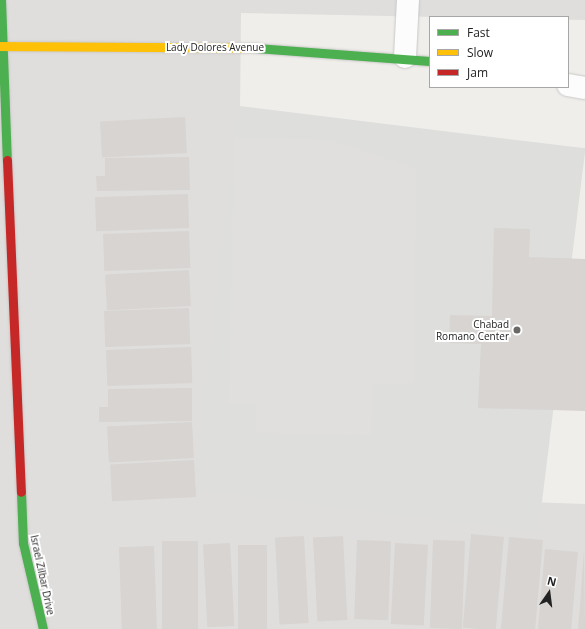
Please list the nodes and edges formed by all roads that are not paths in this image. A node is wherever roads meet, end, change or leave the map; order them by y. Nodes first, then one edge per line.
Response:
1 (1, 0) edge
2 (408, 0) edge
3 (0, 46) edge
4 (405, 57) junction
5 (429, 61) edge
6 (569, 85) edge
7 (585, 88) edge
8 (43, 629) edge

1 - 3 street, Israel Zilbar Drive
2 - 4 street
3 - 4 street, Lady Dolores Avenue
3 - 8 street, Israel Zilbar Drive
4 - 5 street, Lady Dolores Avenue
6 - 7 street

